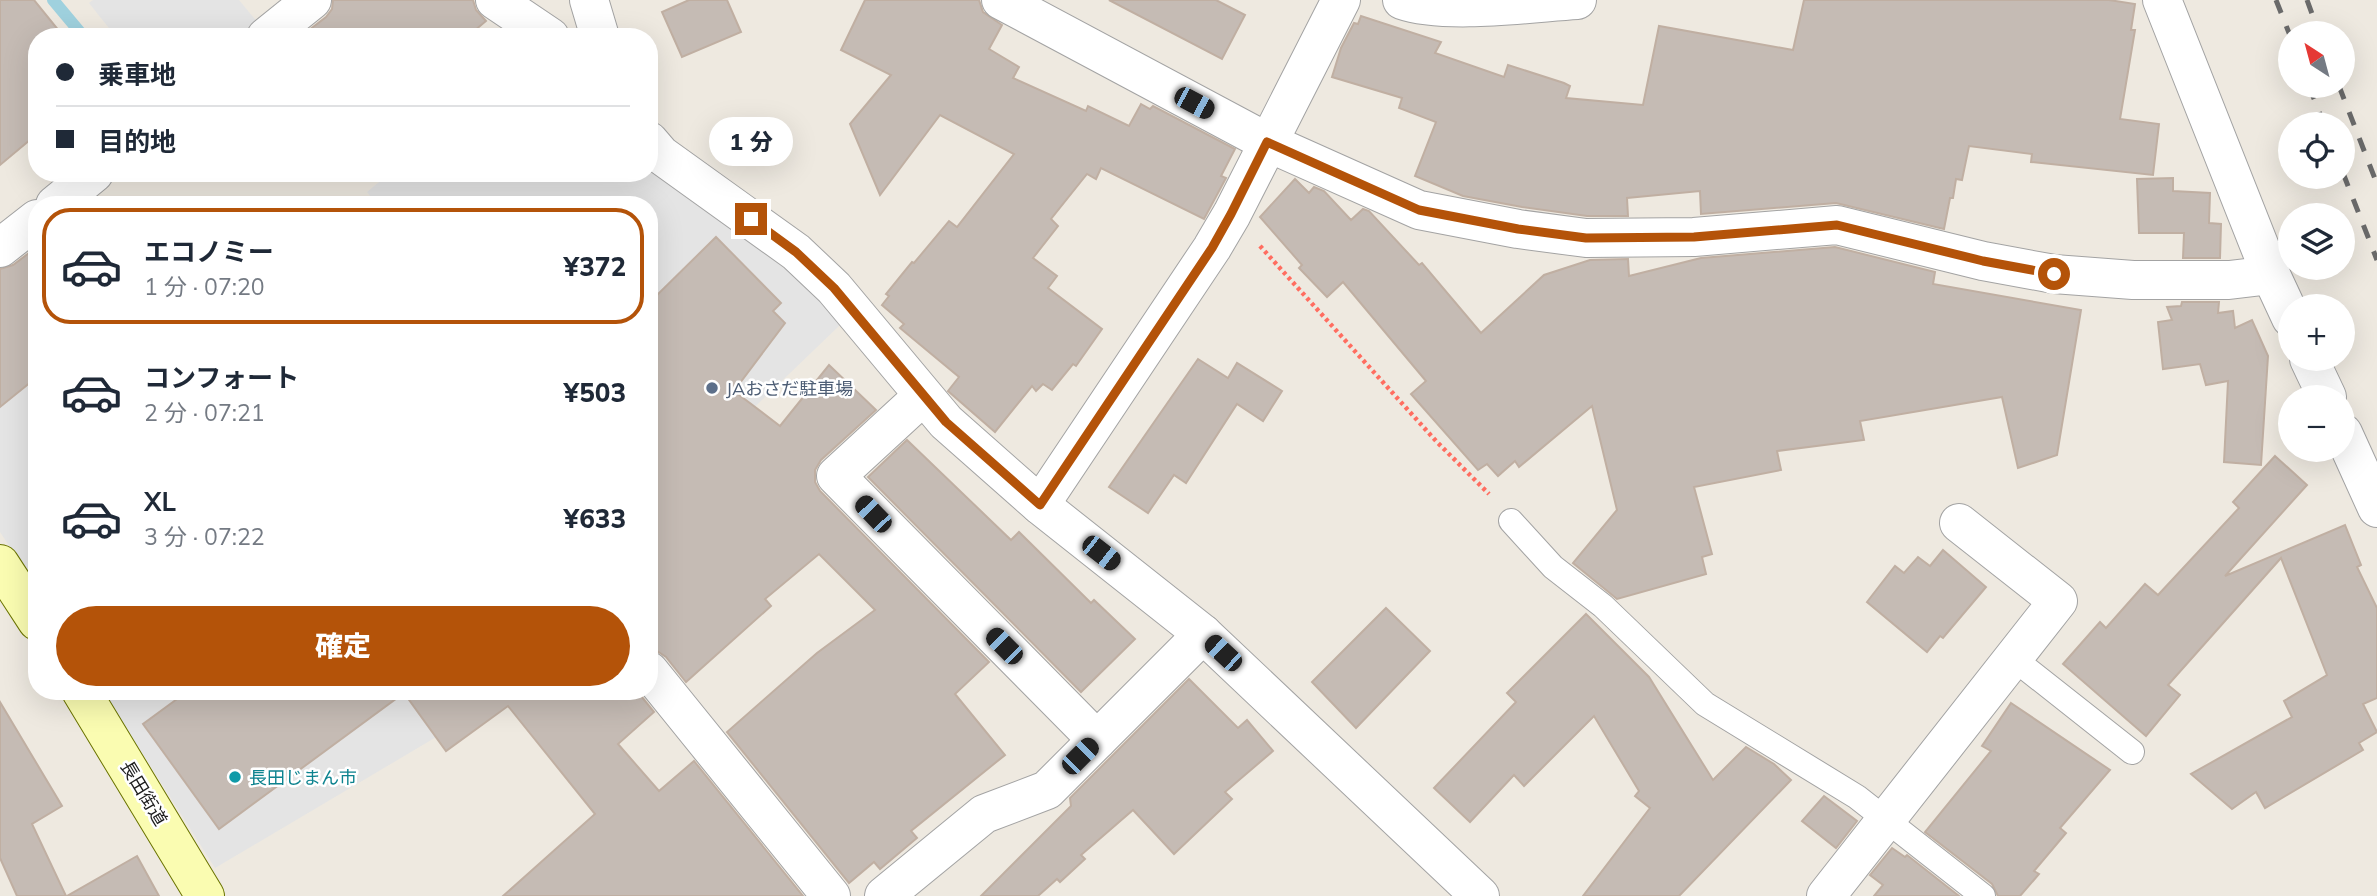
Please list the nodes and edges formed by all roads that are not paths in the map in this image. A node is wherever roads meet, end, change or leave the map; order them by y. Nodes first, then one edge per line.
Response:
1 (312, 0) edge
2 (495, 0) edge
3 (589, 0) edge
4 (1001, 0) edge
5 (1341, 0) edge
6 (1402, 0) edge
7 (1577, 0) edge
8 (2162, 0) edge
9 (277, 28) edge
10 (537, 28) edge
11 (597, 28) edge
12 (1267, 142) junction
13 (658, 152) edge
14 (83, 182) edge
15 (65, 196) edge
16 (28, 226) edge
17 (0, 248) edge
18 (2272, 275) junction
19 (2280, 294) edge
20 (923, 396) junction
21 (2355, 459) edge
22 (1040, 505) junction
23 (2377, 508) edge
24 (1504, 512) road end
25 (1959, 523) dead end
26 (0, 564) edge
27 (28, 607) edge
28 (1203, 634) junction
29 (2013, 658) junction
30 (658, 682) edge
31 (86, 700) edge
32 (1097, 740) junction
33 (2132, 752) dead end
34 (1886, 819) junction
35 (205, 896) edge
36 (831, 896) edge
37 (884, 896) edge
38 (1480, 896) edge
39 (1826, 896) edge
40 (1983, 896) edge

1 - 9 street
2 - 10 street
3 - 11 street
4 - 12 street
5 - 12 street
6 - 7 street
8 - 18 street
12 - 18 street
12 - 22 street
13 - 20 street
14 - 15 street
16 - 17 street
18 - 19 street
20 - 22 street
20 - 32 street
21 - 23 street
22 - 28 street
24 - 34 lane
25 - 29 street
26 - 27 main road
28 - 32 street
28 - 38 street
29 - 33 lane
29 - 34 street
30 - 36 street
31 - 35 main road, 長田街道
32 - 37 street
34 - 39 street
34 - 40 lane

